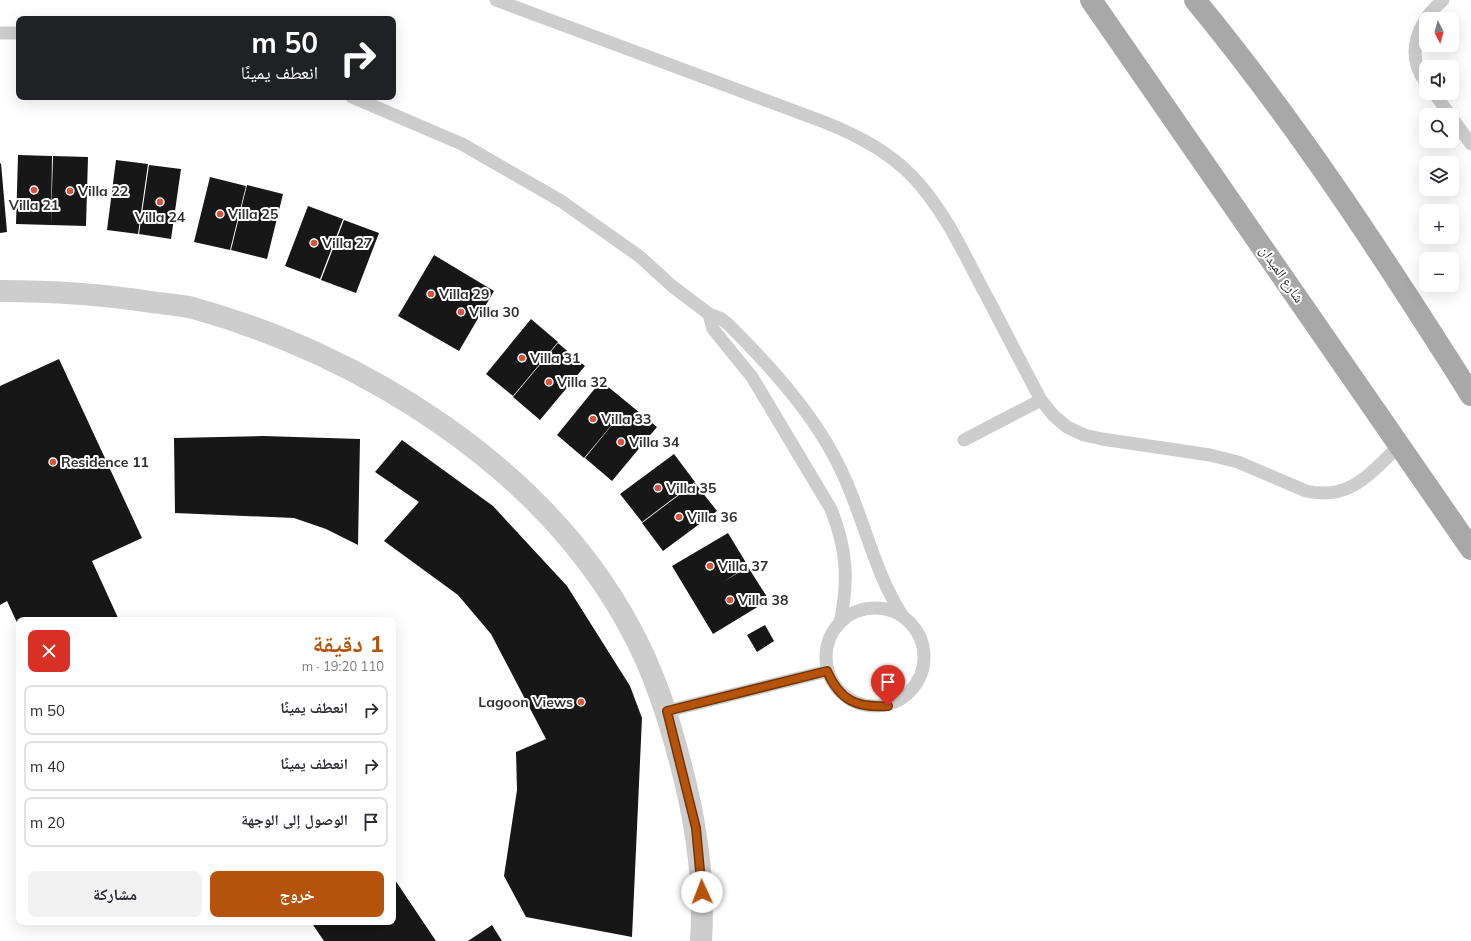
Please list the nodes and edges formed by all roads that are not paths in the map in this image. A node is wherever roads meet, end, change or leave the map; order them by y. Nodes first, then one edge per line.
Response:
1 (496, 0) edge
2 (1091, 0) edge
3 (1195, 0) edge
4 (1443, 0) edge
5 (0, 33) edge
6 (16, 33) edge
7 (1419, 70) edge
8 (360, 100) edge
9 (1459, 128) edge
10 (1471, 144) edge
11 (0, 291) edge
12 (709, 314) junction
13 (1471, 396) edge
14 (1041, 400) junction
15 (964, 440) dead end
16 (1400, 445) junction
17 (1471, 549) edge
18 (902, 615) junction
19 (840, 623) junction
20 (827, 671) junction
21 (667, 711) junction
22 (701, 941) edge

1 - 14 lane
2 - 16 main road, شارع الميدان
3 - 13 main road
4 - 7 lane
5 - 6 lane
8 - 12 lane
9 - 10 lane
11 - 21 street
12 - 18 lane
12 - 19 lane
14 - 15 lane
14 - 16 lane
16 - 17 main road, شارع الميدان
18 - 19 lane
18 - 20 lane
19 - 20 lane
20 - 21 lane
21 - 22 street

